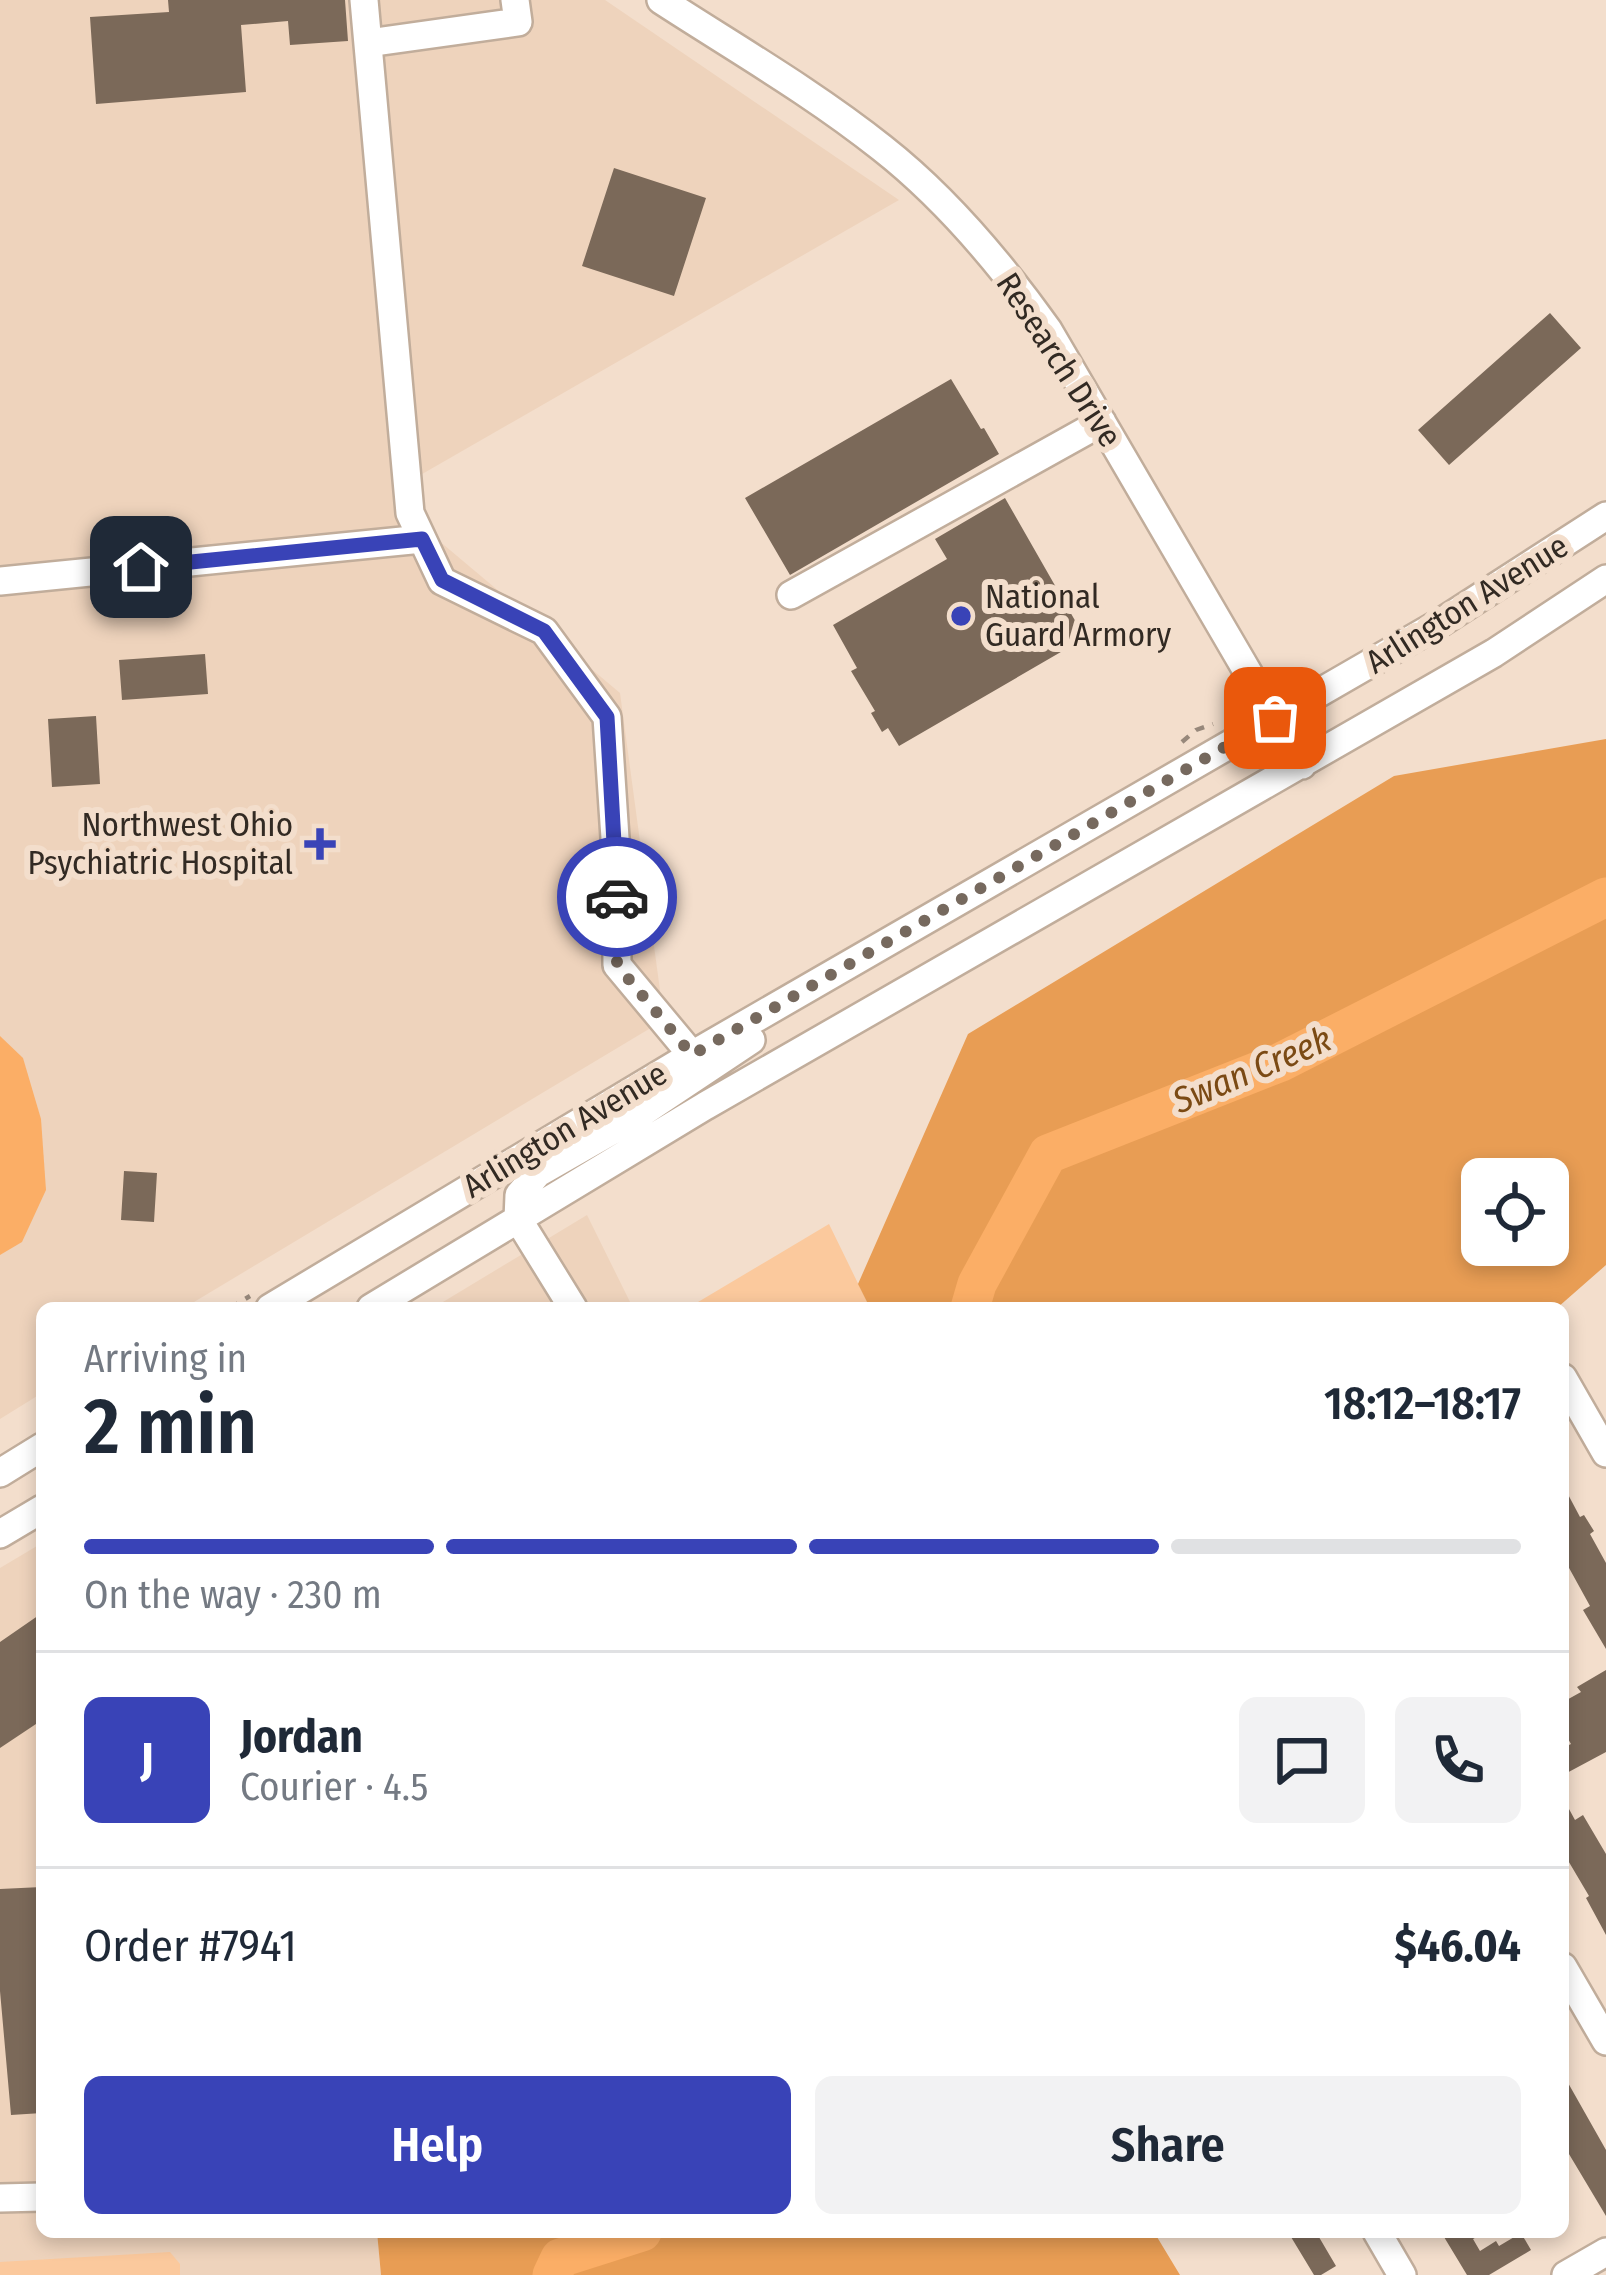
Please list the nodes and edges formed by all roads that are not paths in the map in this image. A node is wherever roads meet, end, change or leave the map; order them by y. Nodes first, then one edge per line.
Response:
1 (364, 0) edge
2 (515, 0) edge
3 (661, 0) edge
4 (368, 43) junction
5 (1102, 422) junction
6 (1606, 516) edge
7 (422, 539) junction
8 (1606, 579) edge
9 (0, 580) edge
10 (791, 595) dead end
11 (1275, 718) junction
12 (1302, 765) junction
13 (1016, 868) junction
14 (692, 1055) junction
15 (518, 1219) junction
16 (280, 1302) edge
17 (380, 1302) edge
18 (569, 1302) edge
19 (1569, 1388) edge
20 (36, 1451) edge
21 (1606, 1453) edge
22 (0, 1473) edge
23 (36, 1513) edge
24 (0, 1534) edge
25 (1569, 1976) edge
26 (1606, 2041) edge
27 (0, 2198) edge
28 (36, 2198) edge
29 (1380, 2238) edge
30 (1606, 2252) edge
31 (1402, 2275) edge
32 (1566, 2275) edge

1 - 4 street
2 - 4 street
3 - 5 street, Research Drive
4 - 7 street
5 - 10 street
5 - 11 street, Research Drive
6 - 11 street, Arlington Avenue
7 - 9 street
7 - 14 street
8 - 12 street, Arlington Avenue
11 - 12 street, Research Drive
11 - 13 street, Arlington Avenue
12 - 15 street, Arlington Avenue
13 - 14 street, Arlington Avenue
13 - 15 street
14 - 16 street, Arlington Avenue
15 - 17 street, Arlington Avenue
15 - 18 street
19 - 21 street
20 - 22 street
23 - 24 street
25 - 26 street
27 - 28 street
29 - 31 street
30 - 32 street

